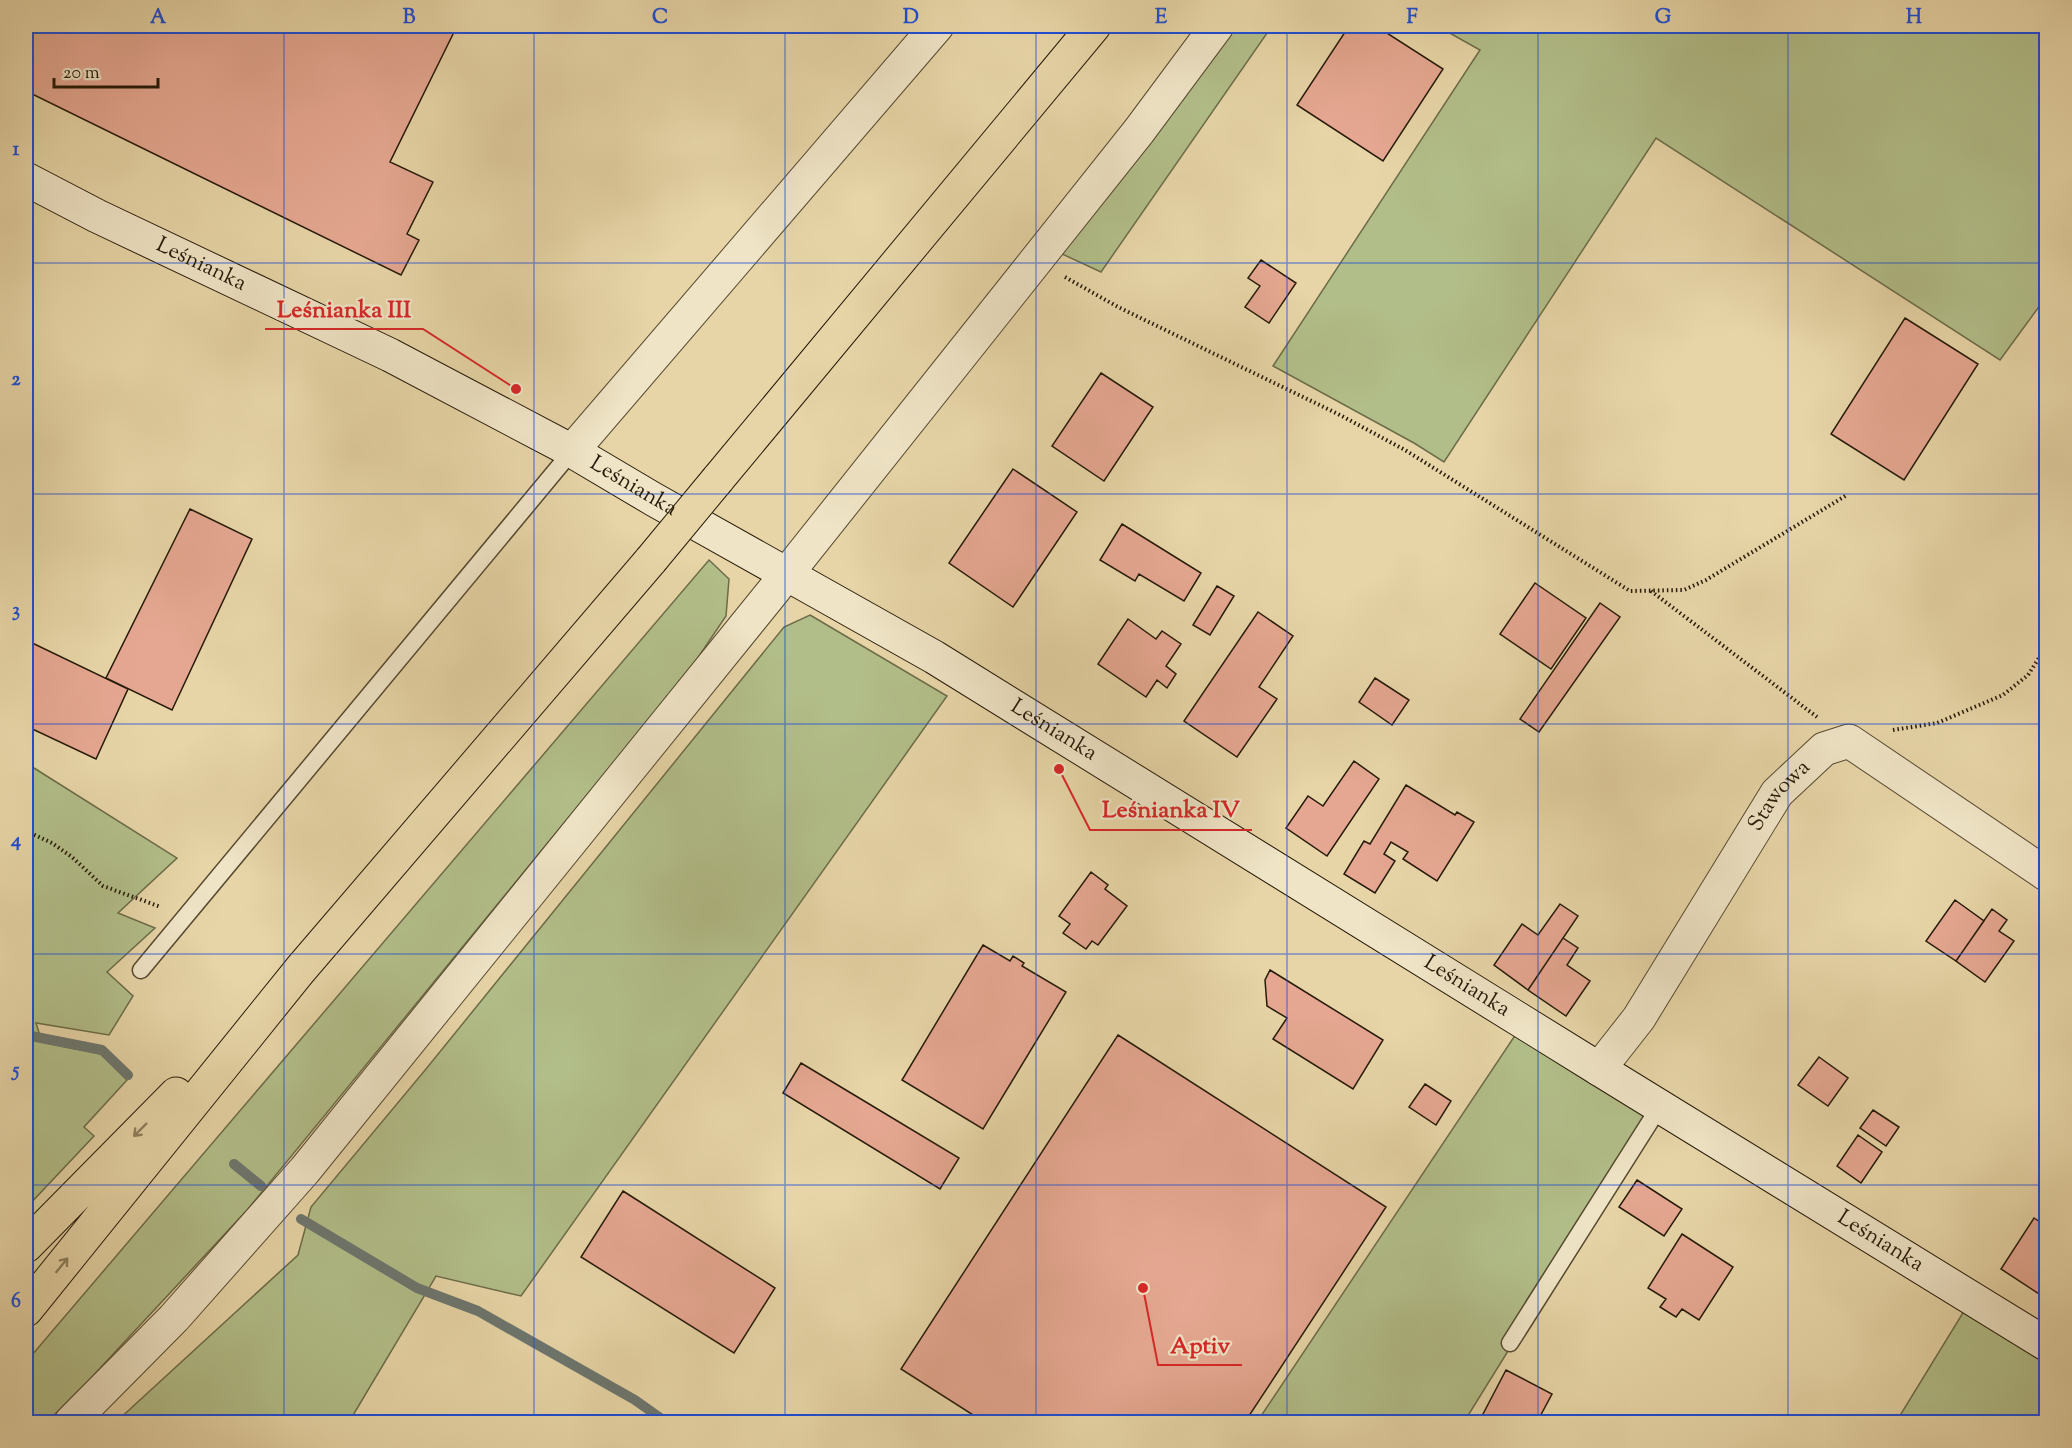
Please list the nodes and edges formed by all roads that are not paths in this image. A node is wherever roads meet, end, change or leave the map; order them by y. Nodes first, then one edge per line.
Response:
1 (937, 26) edge
2 (1094, 26) edge
3 (1217, 26) edge
4 (26, 179) edge
5 (572, 451) junction
6 (786, 574) junction
7 (2046, 874) edge
8 (141, 970) dead end
9 (300, 970) junction
10 (1599, 1070) junction
11 (1660, 1106) junction
12 (26, 1246) edge
13 (26, 1310) edge
14 (1510, 1343) dead end
15 (2046, 1344) edge
16 (71, 1422) edge

1 - 5 street
2 - 9 highway, bridge
3 - 6 street
4 - 5 street, Leśnianka
5 - 6 street, Leśnianka
5 - 8 lane
6 - 10 street, Leśnianka
6 - 16 street
7 - 10 street, Stawowa
9 -> 12 highway
13 -> 9 highway
10 - 11 street, Leśnianka
11 - 14 lane
11 - 15 street, Leśnianka

